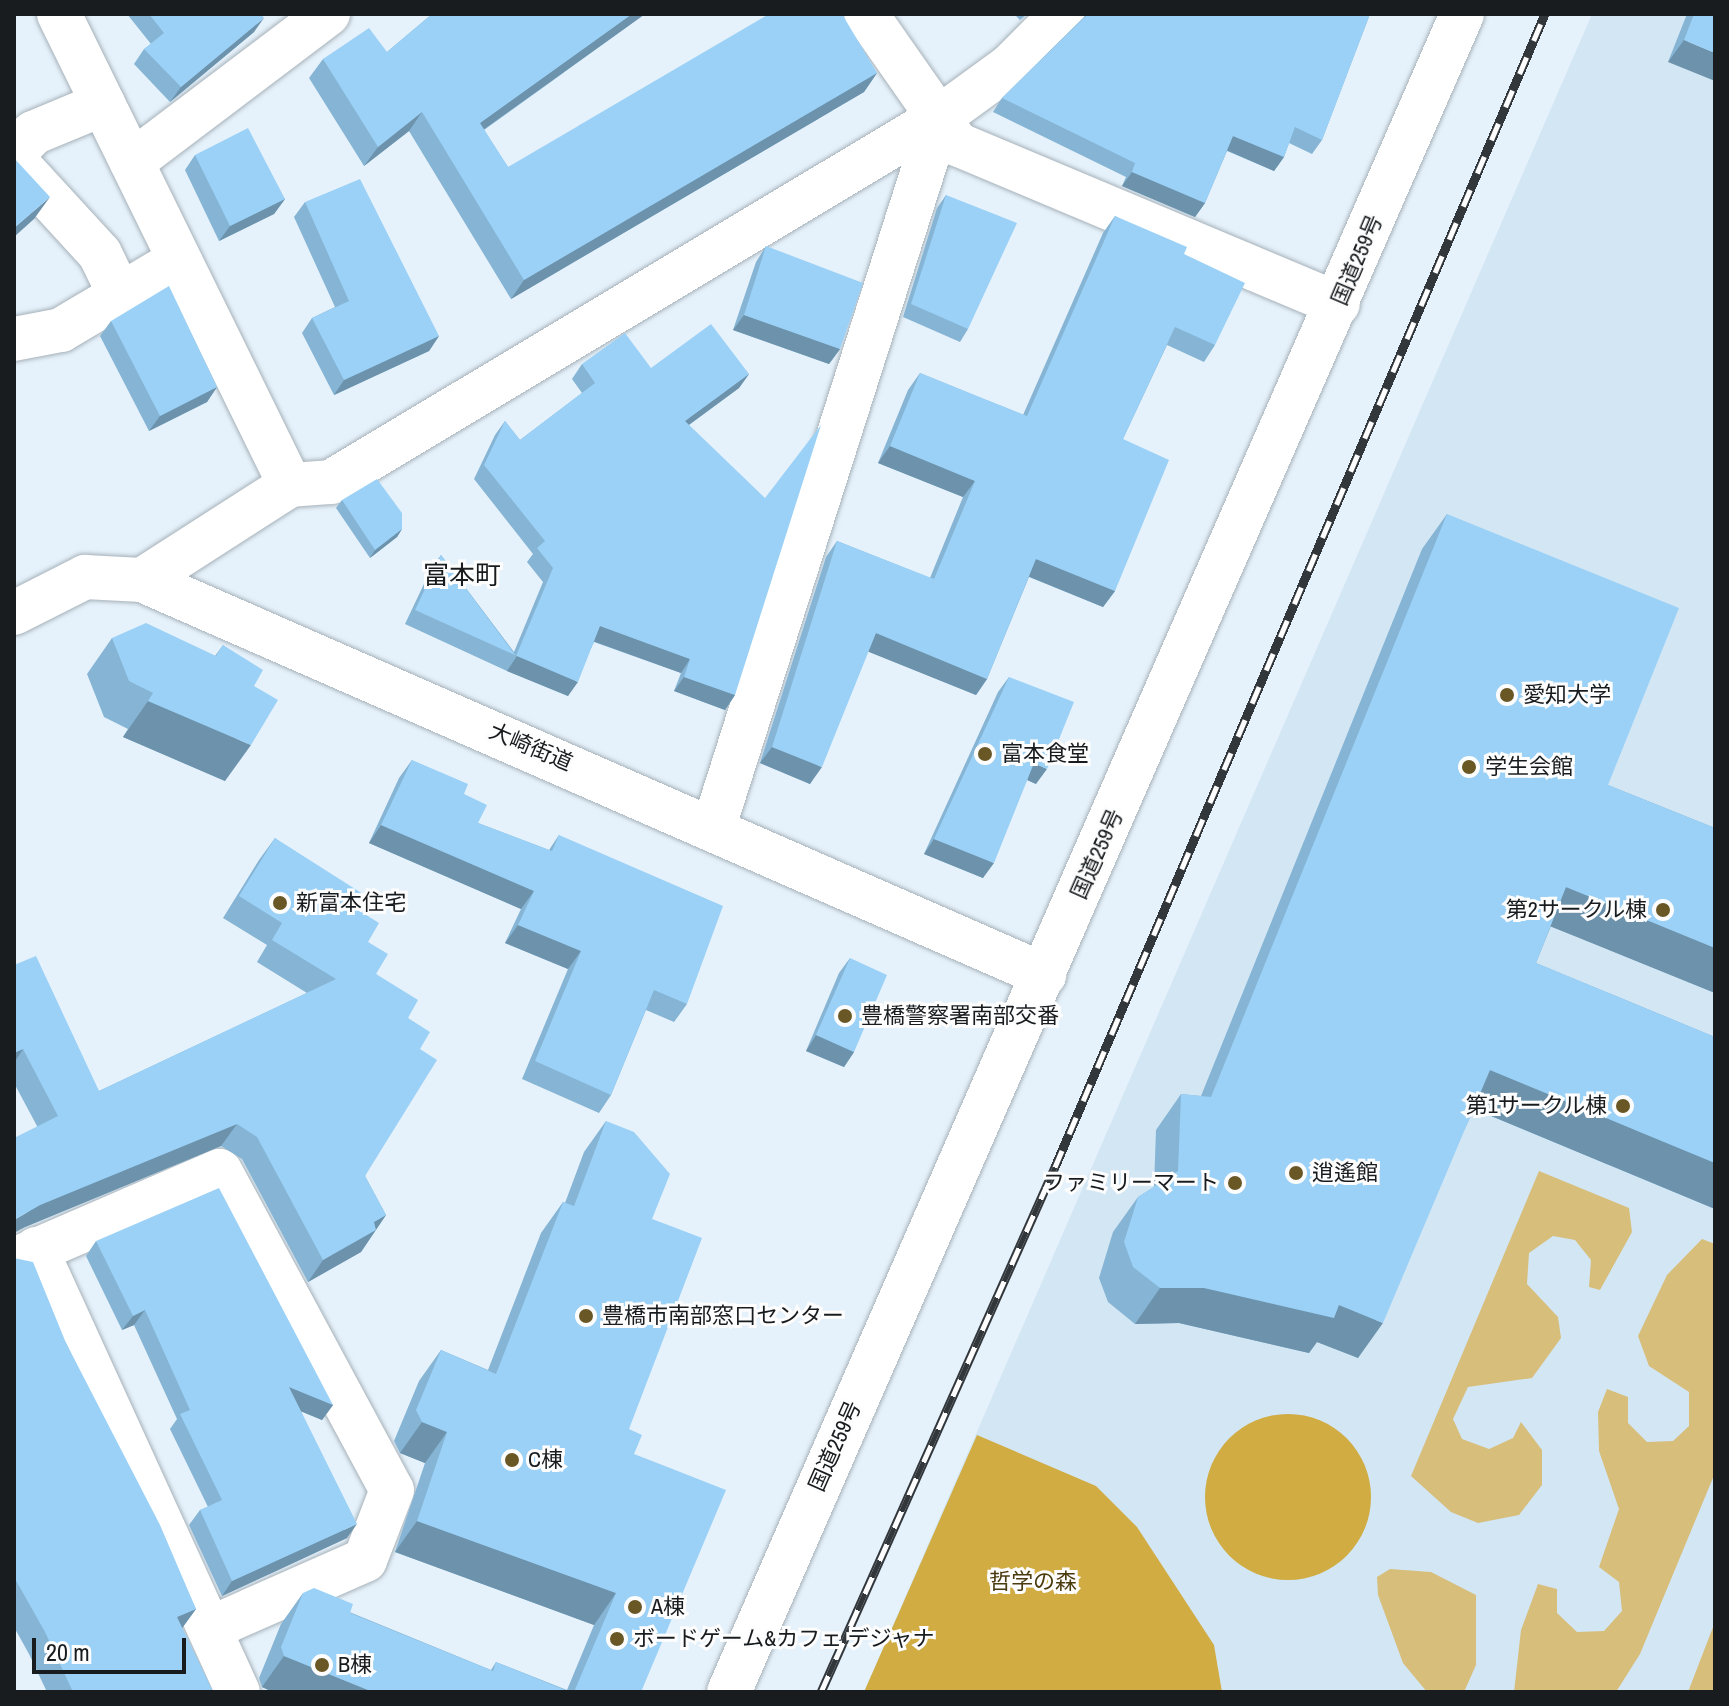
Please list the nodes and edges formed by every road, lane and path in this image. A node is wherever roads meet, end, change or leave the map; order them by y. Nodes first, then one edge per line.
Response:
1 (59, 14) edge
2 (328, 14) edge
3 (866, 14) edge
4 (1062, 14) edge
5 (1462, 14) edge
6 (103, 104) junction
7 (940, 117) junction
8 (14, 153) edge
9 (14, 160) edge
10 (132, 162) junction
11 (179, 260) junction
12 (120, 295) junction
13 (1338, 304) junction
14 (14, 339) edge
15 (290, 485) junction
16 (142, 580) junction
17 (14, 613) edge
18 (714, 826) junction
19 (1044, 975) junction
20 (25, 1254) edge
21 (211, 1628) junction
22 (238, 1692) edge
23 (729, 1692) edge

1 - 6 main road
2 - 10 main road
3 - 7 main road
4 - 7 main road
5 - 13 main road, 国道259号
6 - 8 main road
6 - 10 main road
7 - 13 main road
7 - 15 main road
7 - 18 main road
9 - 12 main road
10 - 11 main road
11 - 12 main road
11 - 15 main road
12 - 14 main road
13 - 19 main road, 国道259号
15 - 16 main road
16 - 17 main road, 大崎街道
16 - 18 main road, 大崎街道
18 - 19 main road, 大崎街道
19 - 23 main road, 国道259号
20 - 21 main road
20 - 21 main road
21 - 22 main road

